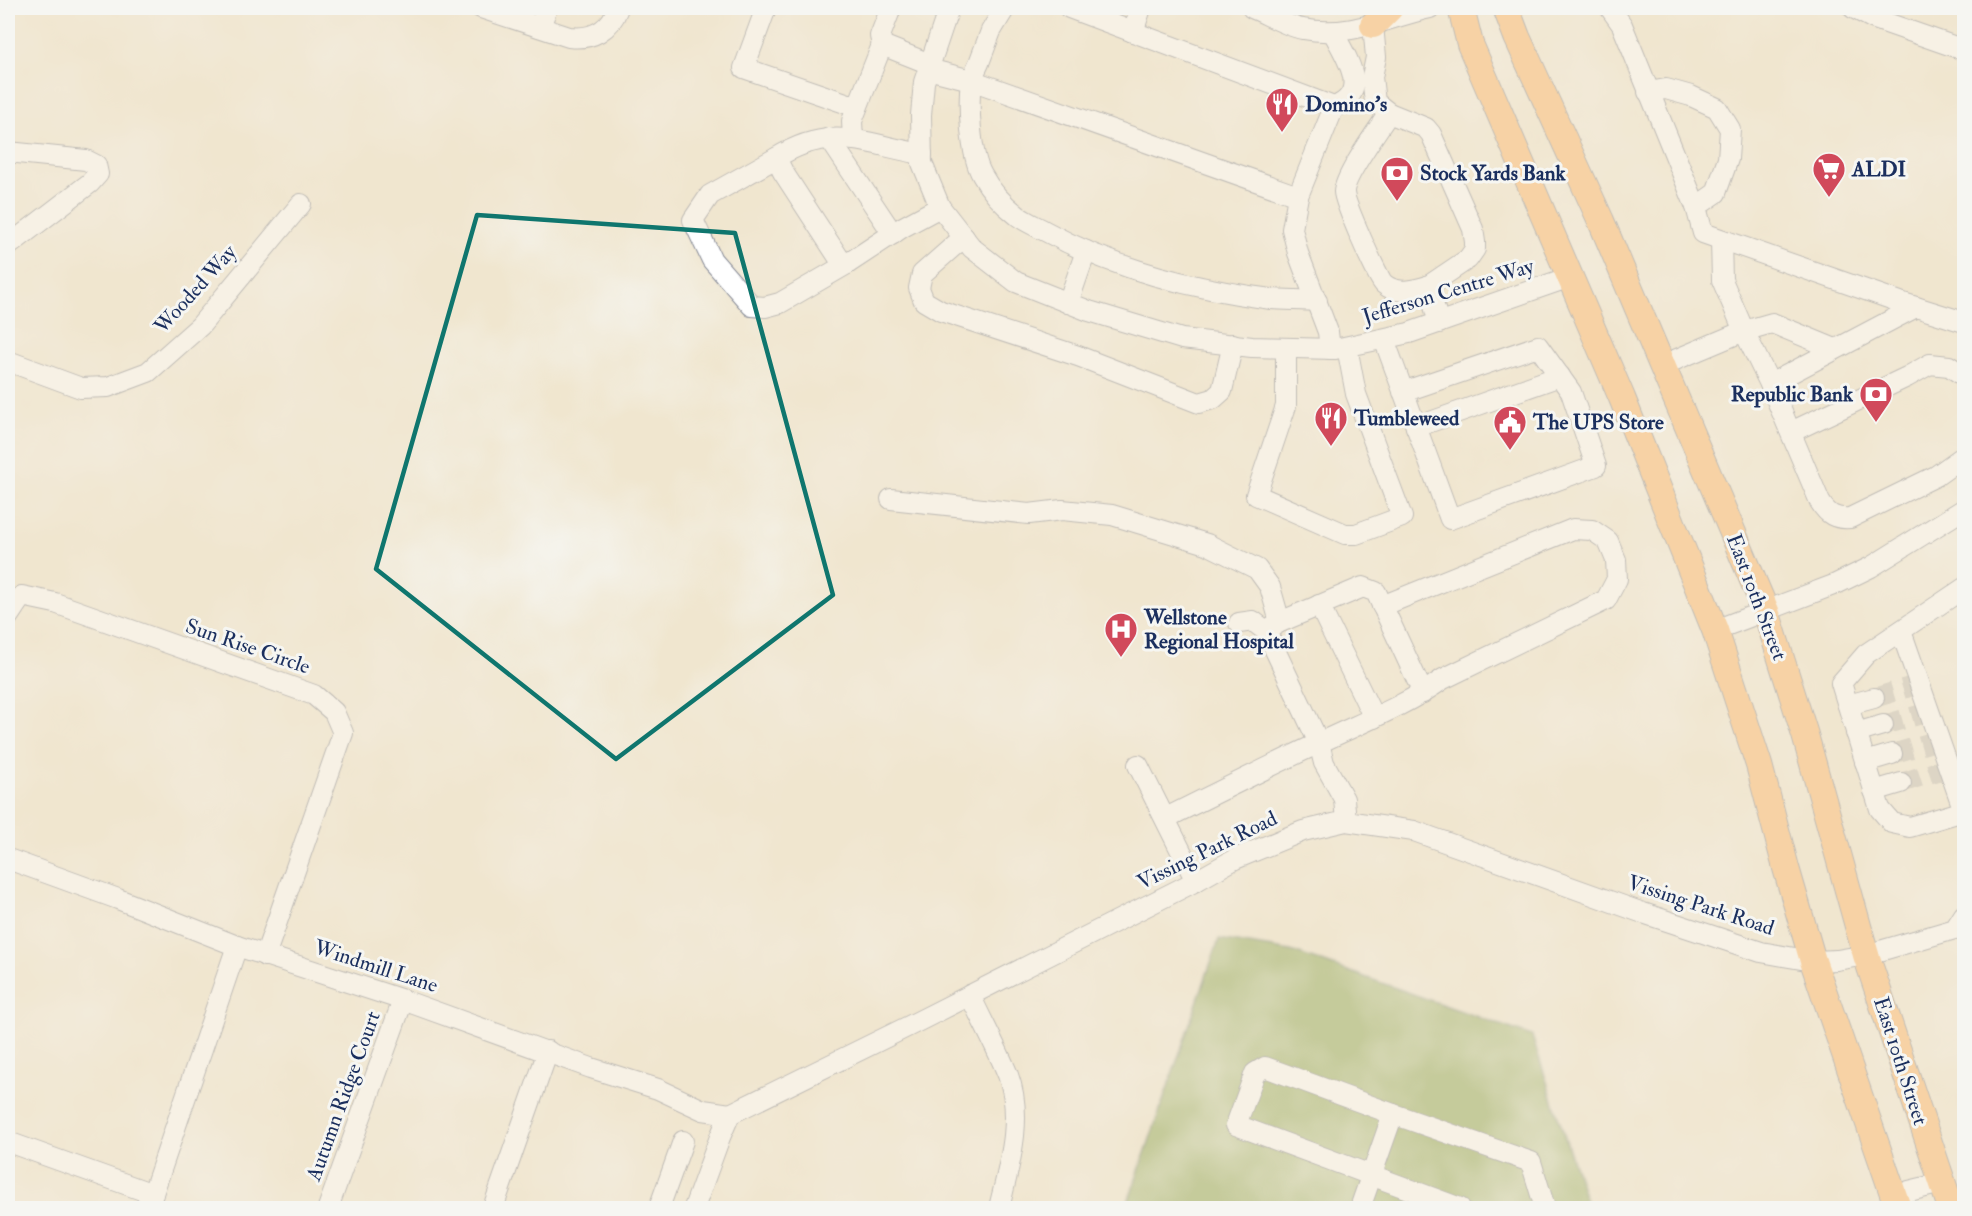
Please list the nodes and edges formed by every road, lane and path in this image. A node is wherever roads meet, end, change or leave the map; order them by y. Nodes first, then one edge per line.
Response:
1 (481, 8) edge
2 (547, 8) edge
3 (618, 8) edge
4 (766, 8) edge
5 (891, 8) edge
6 (949, 8) edge
7 (1005, 8) edge
8 (1069, 8) edge
9 (1141, 8) edge
10 (1252, 8) edge
11 (1430, 8) edge
12 (1461, 8) edge
13 (1506, 8) edge
14 (1610, 8) edge
15 (1853, 8) edge
16 (1382, 16) edge
17 (540, 27) junction
18 (1133, 32) junction
19 (1333, 32) junction
20 (882, 45) junction
21 (1965, 50) edge
22 (929, 66) junction
23 (971, 80) junction
24 (1352, 91) junction
25 (1648, 92) junction
26 (857, 107) junction
27 (1334, 107) junction
28 (1382, 107) junction
29 (829, 138) junction
30 (853, 140) junction
31 (8, 152) edge
32 (922, 154) junction
33 (776, 158) junction
34 (1298, 196) junction
35 (301, 204) dead end
36 (940, 207) junction
37 (1696, 207) junction
38 (893, 234) junction
39 (964, 237) junction
40 (1721, 240) junction
41 (8, 246) edge
42 (1086, 251) junction
43 (847, 264) junction
44 (1570, 277) junction
45 (1428, 286) junction
46 (1317, 300) junction
47 (1068, 303) junction
48 (1916, 307) junction
49 (1965, 322) edge
50 (1439, 323) junction
51 (1744, 331) junction
52 (1384, 339) junction
53 (1233, 344) junction
54 (1286, 348) junction
55 (1339, 348) junction
56 (1835, 349) junction
57 (8, 361) edge
58 (1663, 364) junction
59 (1560, 376) junction
60 (1965, 376) edge
61 (1770, 384) junction
62 (1403, 392) junction
63 (1416, 427) junction
64 (1791, 432) junction
65 (1965, 456) edge
66 (891, 498) dead end
67 (1965, 509) edge
68 (1965, 588) edge
69 (1319, 605) junction
70 (1382, 606) junction
71 (1766, 611) junction
72 (8, 617) edge
73 (1239, 623) dead end
74 (1273, 626) junction
75 (1715, 630) junction
76 (1901, 631) junction
77 (1423, 693) junction
78 (1874, 698) tunnel mouth
79 (1848, 705) junction
80 (1374, 718) junction
81 (1883, 725) tunnel mouth
82 (1856, 733) junction
83 (1319, 742) junction
84 (1892, 754) tunnel mouth
85 (1865, 762) junction
86 (1138, 765) dead end
87 (1901, 783) tunnel mouth
88 (1874, 791) junction
89 (1965, 811) edge
90 (1166, 818) junction
91 (1346, 821) junction
92 (8, 858) edge
93 (1196, 881) junction
94 (1962, 927) edge
95 (237, 946) junction
96 (1866, 955) junction
97 (265, 956) junction
98 (1813, 961) junction
99 (970, 995) junction
100 (404, 1000) junction
101 (548, 1051) junction
102 (730, 1114) junction
103 (1393, 1114) junction
104 (683, 1141) dead end
105 (8, 1142) edge
106 (1371, 1176) junction
107 (1942, 1183) junction
108 (150, 1201) edge
109 (1896, 1203) edge
110 (328, 1209) edge
111 (493, 1209) edge
112 (659, 1209) edge
113 (694, 1209) edge
114 (999, 1209) edge
115 (1360, 1209) edge
116 (1460, 1209) edge
117 (1545, 1209) edge
118 (1951, 1209) edge

1 - 17 street
2 - 17 street
3 - 17 street
4 - 26 street
5 - 20 street
6 - 22 street, Jefferson Centre Way
7 - 23 street
8 - 18 street
9 - 18 street
10 - 19 street
11 - 16 street
12 - 44 main road
13 - 58 main road, East 10th Street
14 - 25 street
15 - 21 street
16 - 19 street
16 - 28 street
18 - 27 street
19 - 24 street
20 - 22 street
20 - 26 street
22 - 23 street
22 - 32 street, Jefferson Centre Way
23 - 34 street
23 - 42 street
24 - 27 street
24 - 28 street
25 - 37 street
25 - 37 street
26 - 30 street
27 - 34 street
28 - 45 street
28 - 45 street
29 - 30 street
29 - 33 street
29 - 38 street
30 - 32 street
31 - 41 street
32 - 36 street, Jefferson Centre Way
33 - 43 street
33 - 43 street
34 - 46 street
35 - 57 street, Wooded Way
36 - 38 street
36 - 39 street, Jefferson Centre Way
37 - 40 street
38 - 43 street
39 - 47 street, Jefferson Centre Way
39 - 53 street
40 - 48 street
40 - 51 street
42 - 46 street
42 - 47 street
44 - 50 street, Jefferson Centre Way
44 - 75 main road
45 - 50 street
46 - 55 street
47 - 53 street, Jefferson Centre Way
48 - 49 street
48 - 56 street
50 - 52 street, Jefferson Centre Way
51 - 56 street
51 - 58 street
51 - 61 street
52 - 55 street, Jefferson Centre Way
52 - 62 street
53 - 54 street, Jefferson Centre Way
54 - 55 street, Jefferson Centre Way
54 - 55 street
56 - 61 street
58 - 71 main road, East 10th Street
59 - 62 street
59 - 63 street
59 - 63 street
60 - 64 street
61 - 64 street
62 - 63 street
64 - 65 street
66 - 74 street
67 - 71 street
68 - 76 street
69 - 70 street
69 - 74 street
69 - 80 street
70 - 77 street
70 - 77 street
71 - 75 street
71 - 96 main road, East 10th Street
72 - 97 street, Sun Rise Circle
73 - 74 street
74 - 83 street
75 - 98 main road
76 - 79 street
76 - 89 street
77 - 80 street
78 - 79 street
79 - 82 street
80 - 83 street
81 - 82 street
82 - 85 street
83 - 90 street
83 - 91 street
84 - 85 street
85 - 88 street
86 - 90 street
87 - 88 street
88 - 89 street
90 - 93 street
91 - 93 street, Vissing Park Road
91 - 98 street, Vissing Park Road
92 - 95 street, Windmill Lane
93 - 99 street, Vissing Park Road
94 - 96 street, Vissing Park Road
95 - 97 street, Windmill Lane
95 - 108 street
96 - 98 street, Vissing Park Road
96 - 107 main road, East 10th Street
97 - 100 street, Windmill Lane
98 - 109 main road
99 - 102 street, Vissing Park Road
99 - 114 street
100 - 101 street, Windmill Lane
100 - 110 street, Autumn Ridge Court
101 - 102 street, Windmill Lane
101 - 111 street
102 - 113 street
103 - 106 street
103 - 106 street
103 - 117 street
104 - 112 street
105 - 108 street
106 - 115 street
106 - 116 street
107 - 109 street
107 - 118 main road, East 10th Street

